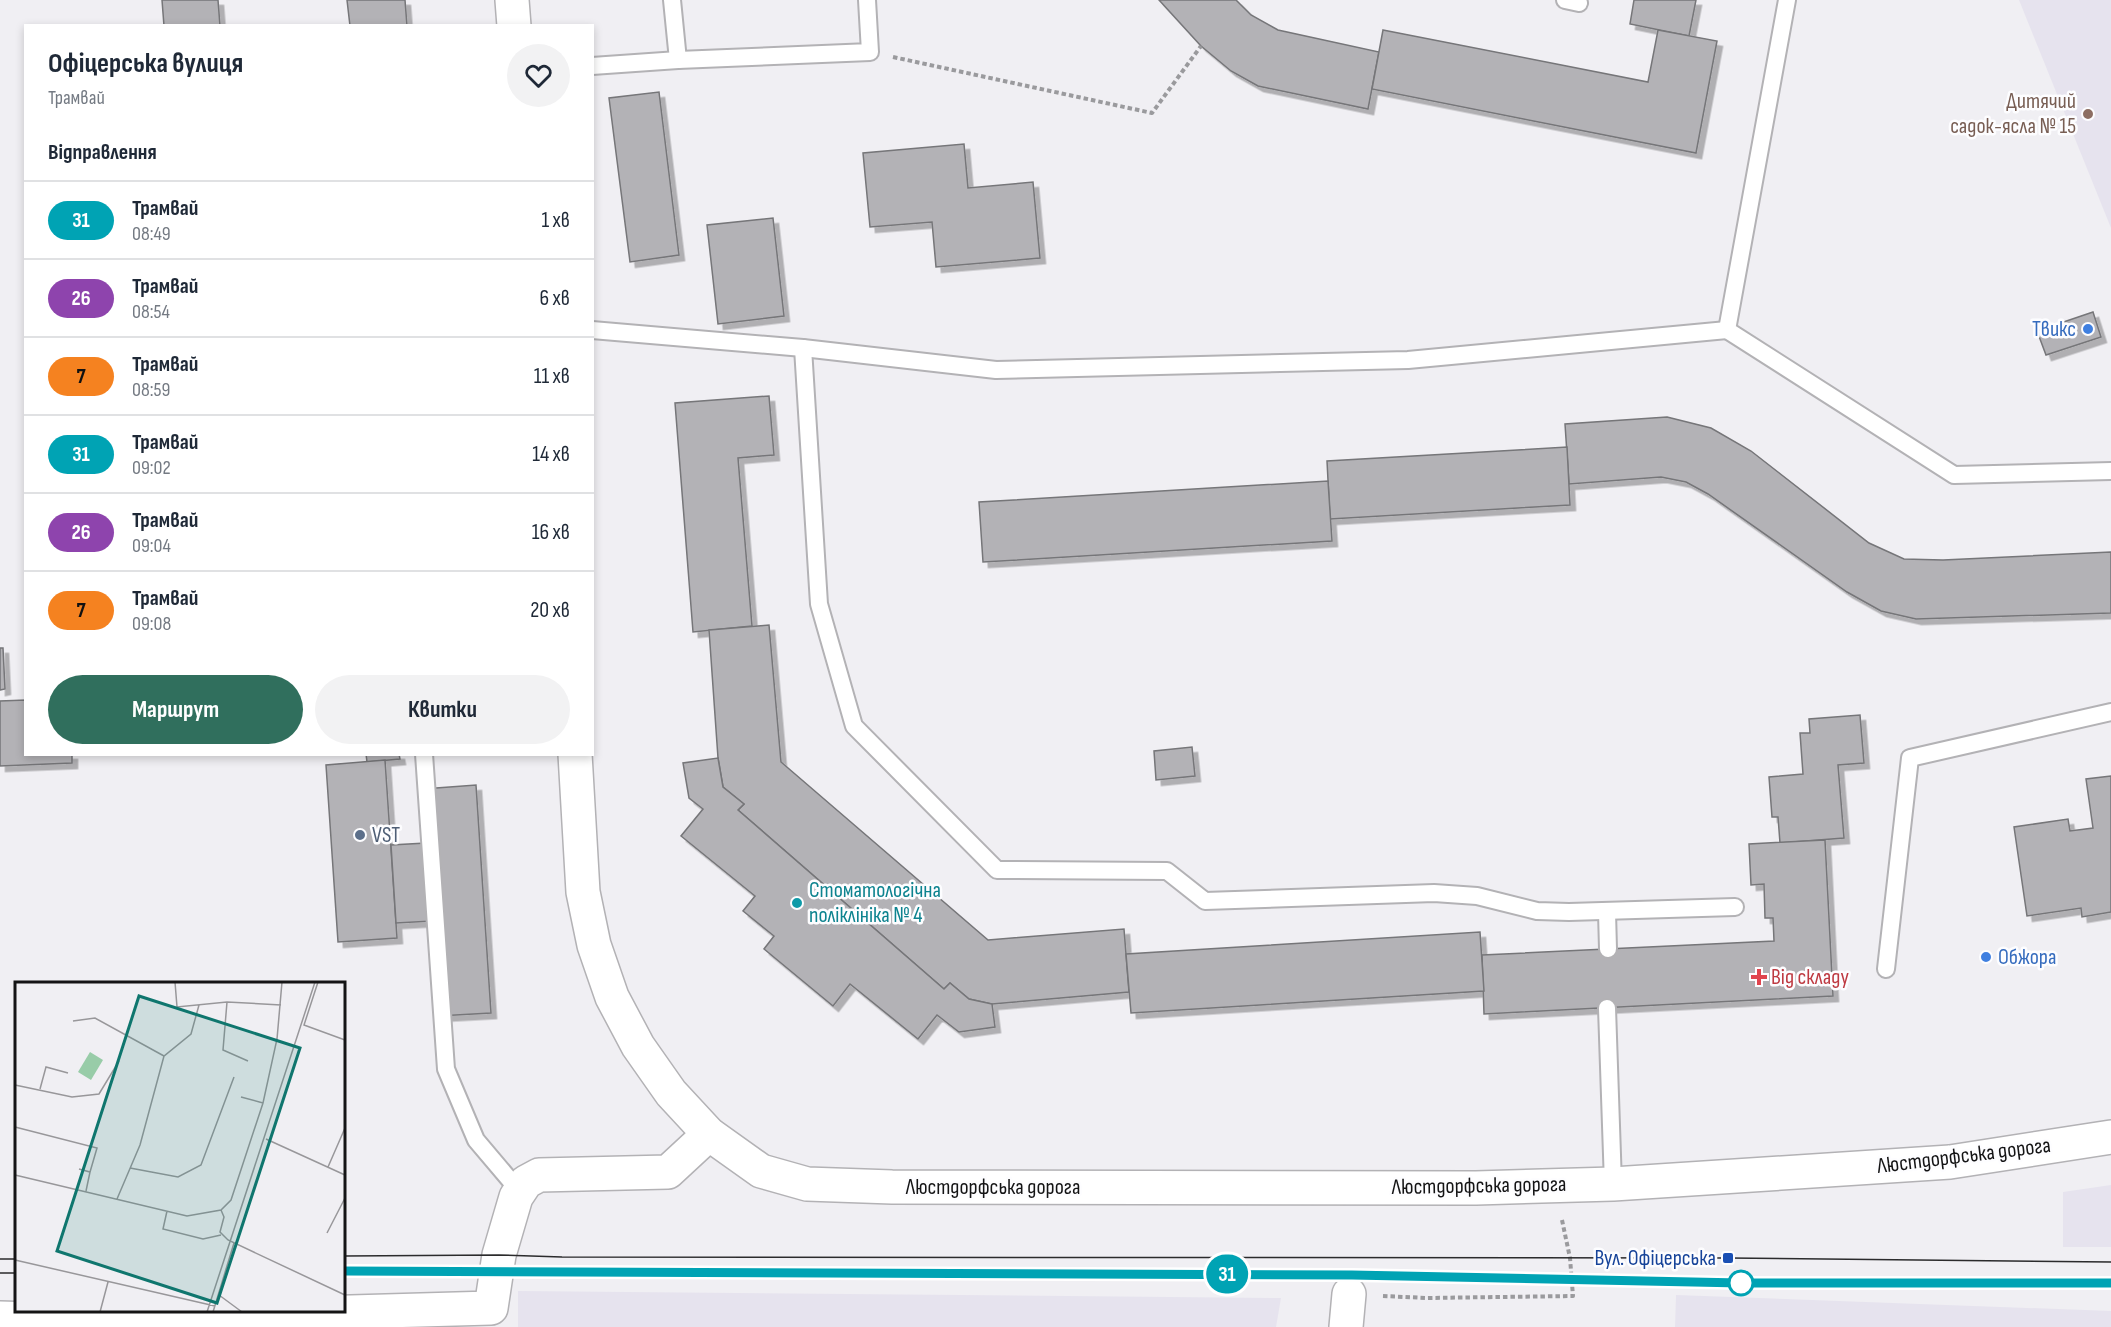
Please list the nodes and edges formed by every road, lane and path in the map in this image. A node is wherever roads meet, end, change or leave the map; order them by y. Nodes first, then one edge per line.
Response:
1 (512, 0) edge
2 (672, 0) edge
3 (867, 0) edge
4 (1787, 0) edge
5 (514, 24) edge
6 (1201, 46) dead end
7 (870, 52) junction
8 (678, 60) junction
9 (594, 66) edge
10 (594, 330) edge
11 (1727, 330) junction
12 (804, 348) junction
13 (2111, 471) edge
14 (2111, 711) edge
15 (424, 756) edge
16 (575, 756) edge
17 (1735, 908) dead end
18 (1607, 912) junction
19 (1608, 949) dead end
20 (1886, 969) dead end
21 (1607, 1008) dead end
22 (709, 1134) junction
23 (2111, 1137) edge
24 (1613, 1184) junction
25 (519, 1192) junction
26 (1562, 1220) dead end
27 (1349, 1294) joint
28 (490, 1317) edge
29 (0, 1318) edge
30 (63, 1323) edge
31 (1346, 1327) edge

1 - 5 main road
2 - 8 lane
3 - 7 lane
4 - 11 lane
6 - 7 path
7 - 8 lane
8 - 9 lane
10 - 12 lane
11 - 12 lane
11 - 13 lane
12 - 18 lane
14 - 20 lane
15 - 25 lane
16 - 22 main road, Люстдорфська дорога
17 - 18 lane
18 - 19 lane
21 - 24 lane
22 - 24 main road, Люстдорфська дорога
22 - 25 main road
23 - 24 main road, Люстдорфська дорога
25 - 28 main road
26 - 27 path
27 - 31 main road
28 - 30 main road
29 - 30 main road

